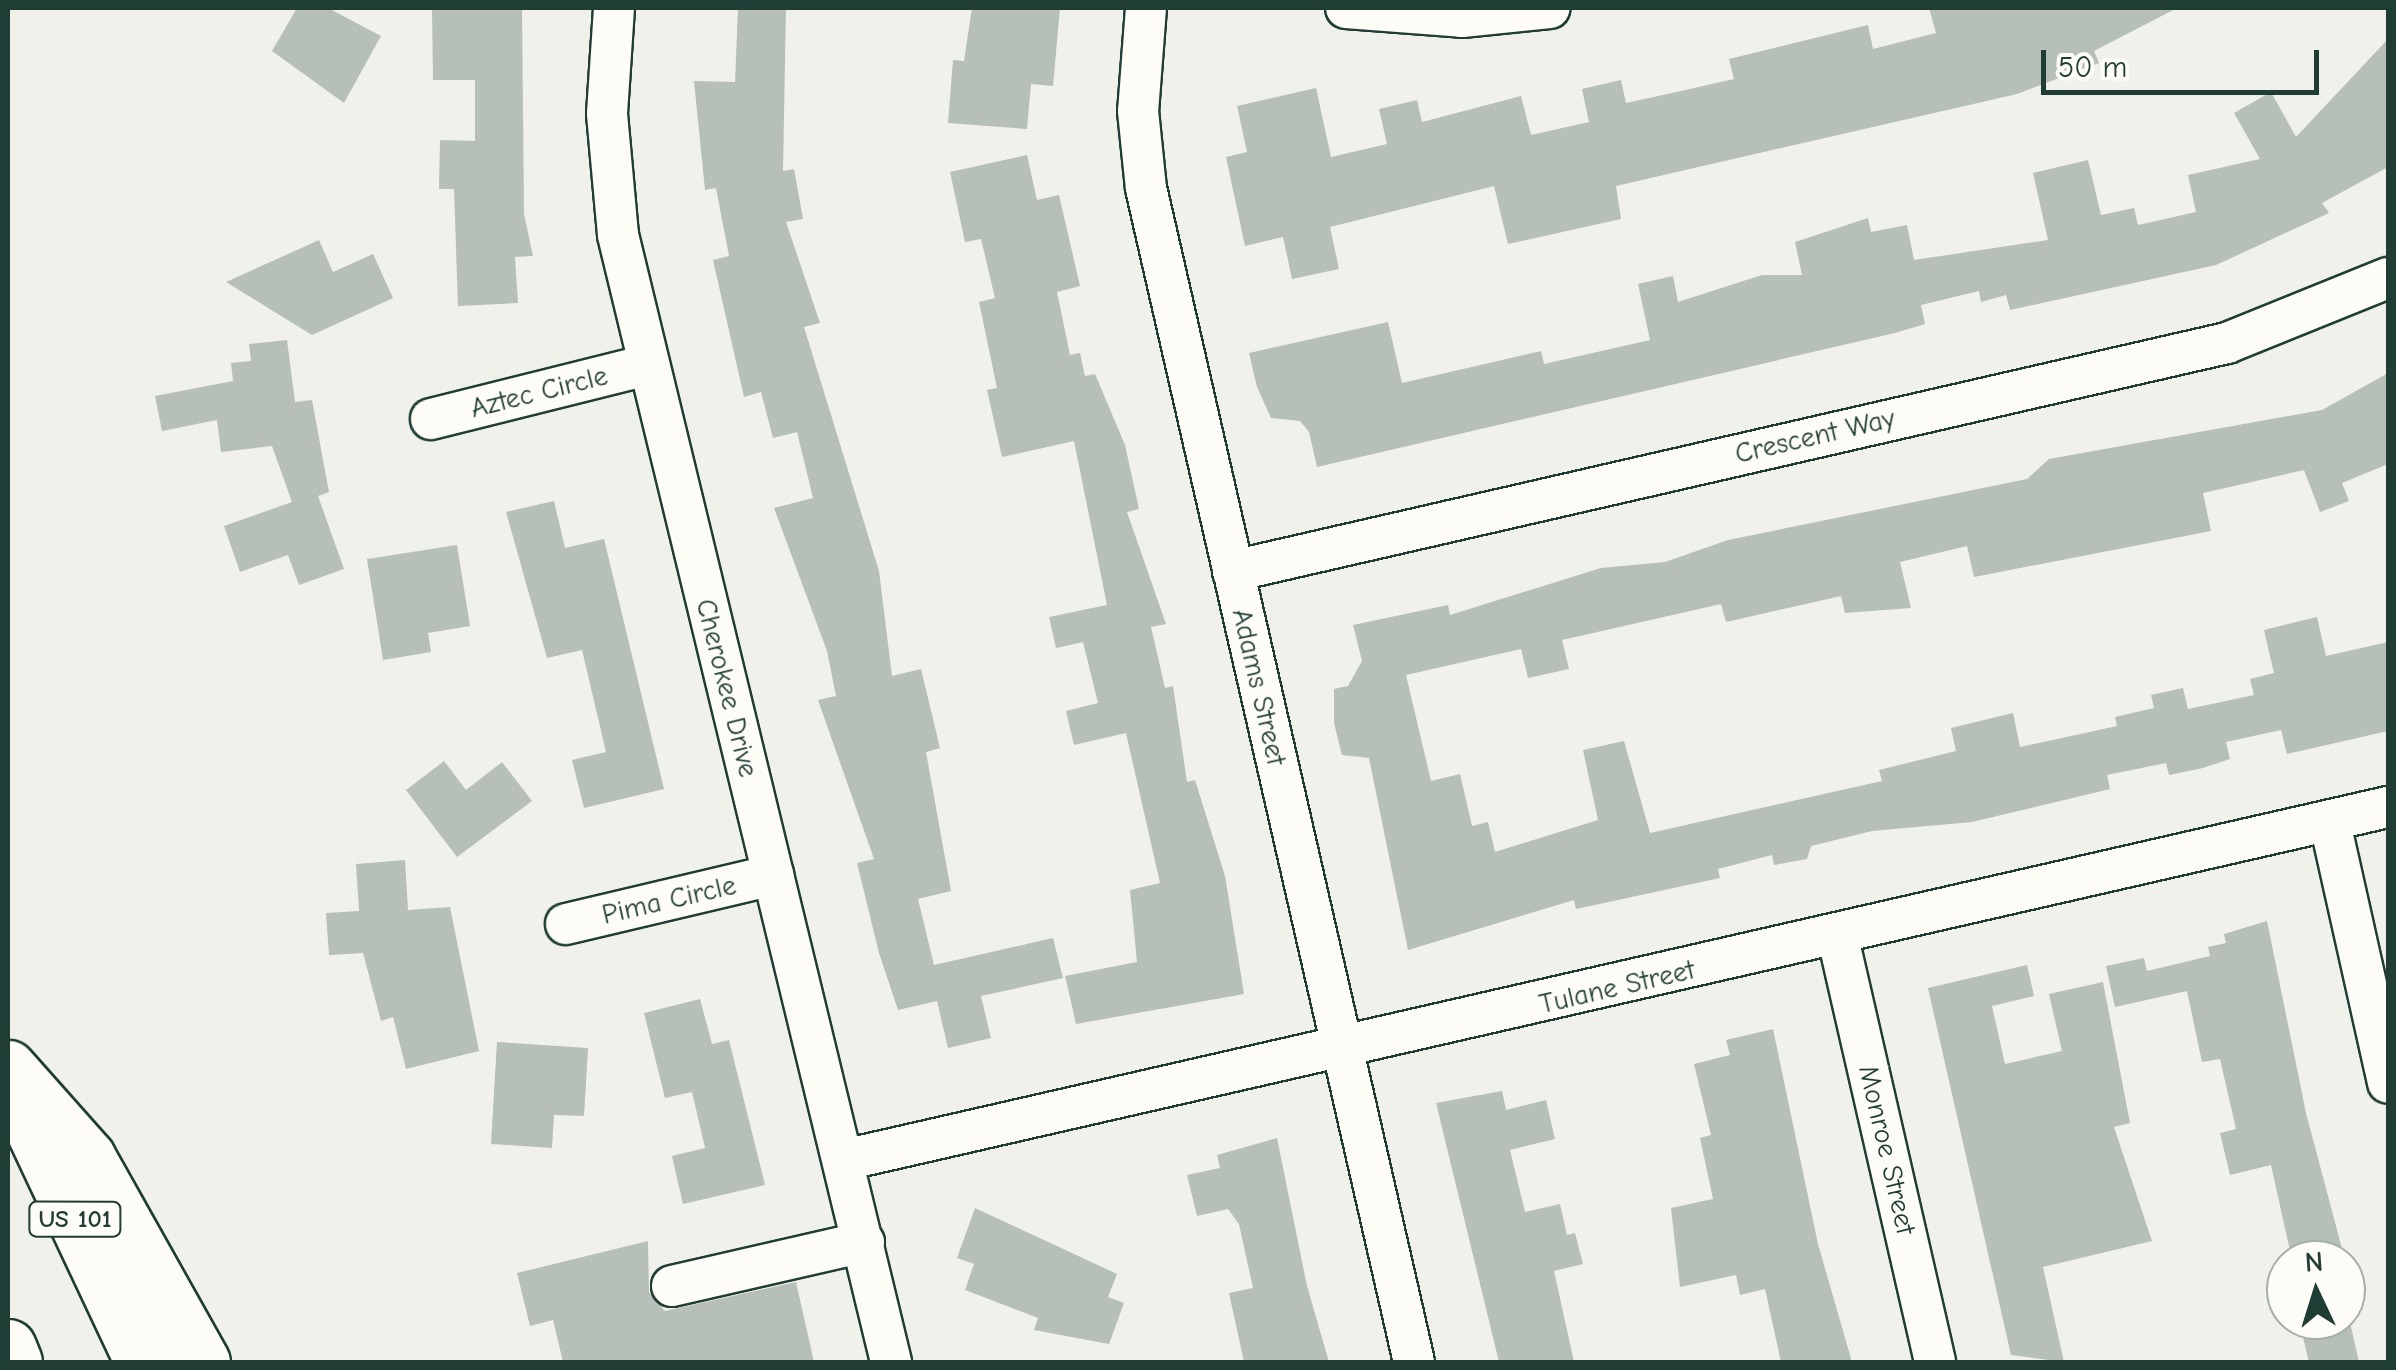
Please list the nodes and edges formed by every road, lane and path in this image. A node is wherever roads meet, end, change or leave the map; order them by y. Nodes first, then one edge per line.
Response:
1 (614, 8) edge
2 (1146, 8) edge
3 (1346, 8) edge
4 (1550, 8) edge
5 (2388, 278) edge
6 (647, 364) junction
7 (431, 418) dead end
8 (1232, 571) junction
9 (2388, 807) edge
10 (2330, 823) junction
11 (773, 876) junction
12 (566, 924) dead end
13 (1838, 938) junction
14 (1344, 1048) junction
15 (8, 1068) edge
16 (8, 1076) edge
17 (2388, 1084) edge
18 (844, 1160) junction
19 (864, 1242) junction
20 (672, 1286) dead end
21 (8, 1347) edge
22 (14, 1362) edge
23 (143, 1362) edge
24 (202, 1362) edge
25 (891, 1362) edge
26 (1414, 1362) edge
27 (1935, 1362) edge

1 - 6 street, Cherokee Drive
2 - 8 street, Adams Street
3 - 4 street
5 - 8 street, Crescent Way
6 - 7 street, Aztec Circle
6 - 11 street, Cherokee Drive
8 - 14 street, Adams Street
9 - 10 street, Tulane Street
10 - 13 street, Tulane Street
10 - 17 street
11 - 12 street, Pima Circle
11 - 18 street, Cherokee Drive
13 - 14 street, Tulane Street
13 - 27 street, Monroe Street
14 - 18 street, Tulane Street
14 - 26 street, Adams Street
15 - 24 highway
16 - 23 highway, US 101
18 - 19 street, Cherokee Drive
19 - 20 street
19 - 25 street, Cherokee Drive
21 - 22 highway

